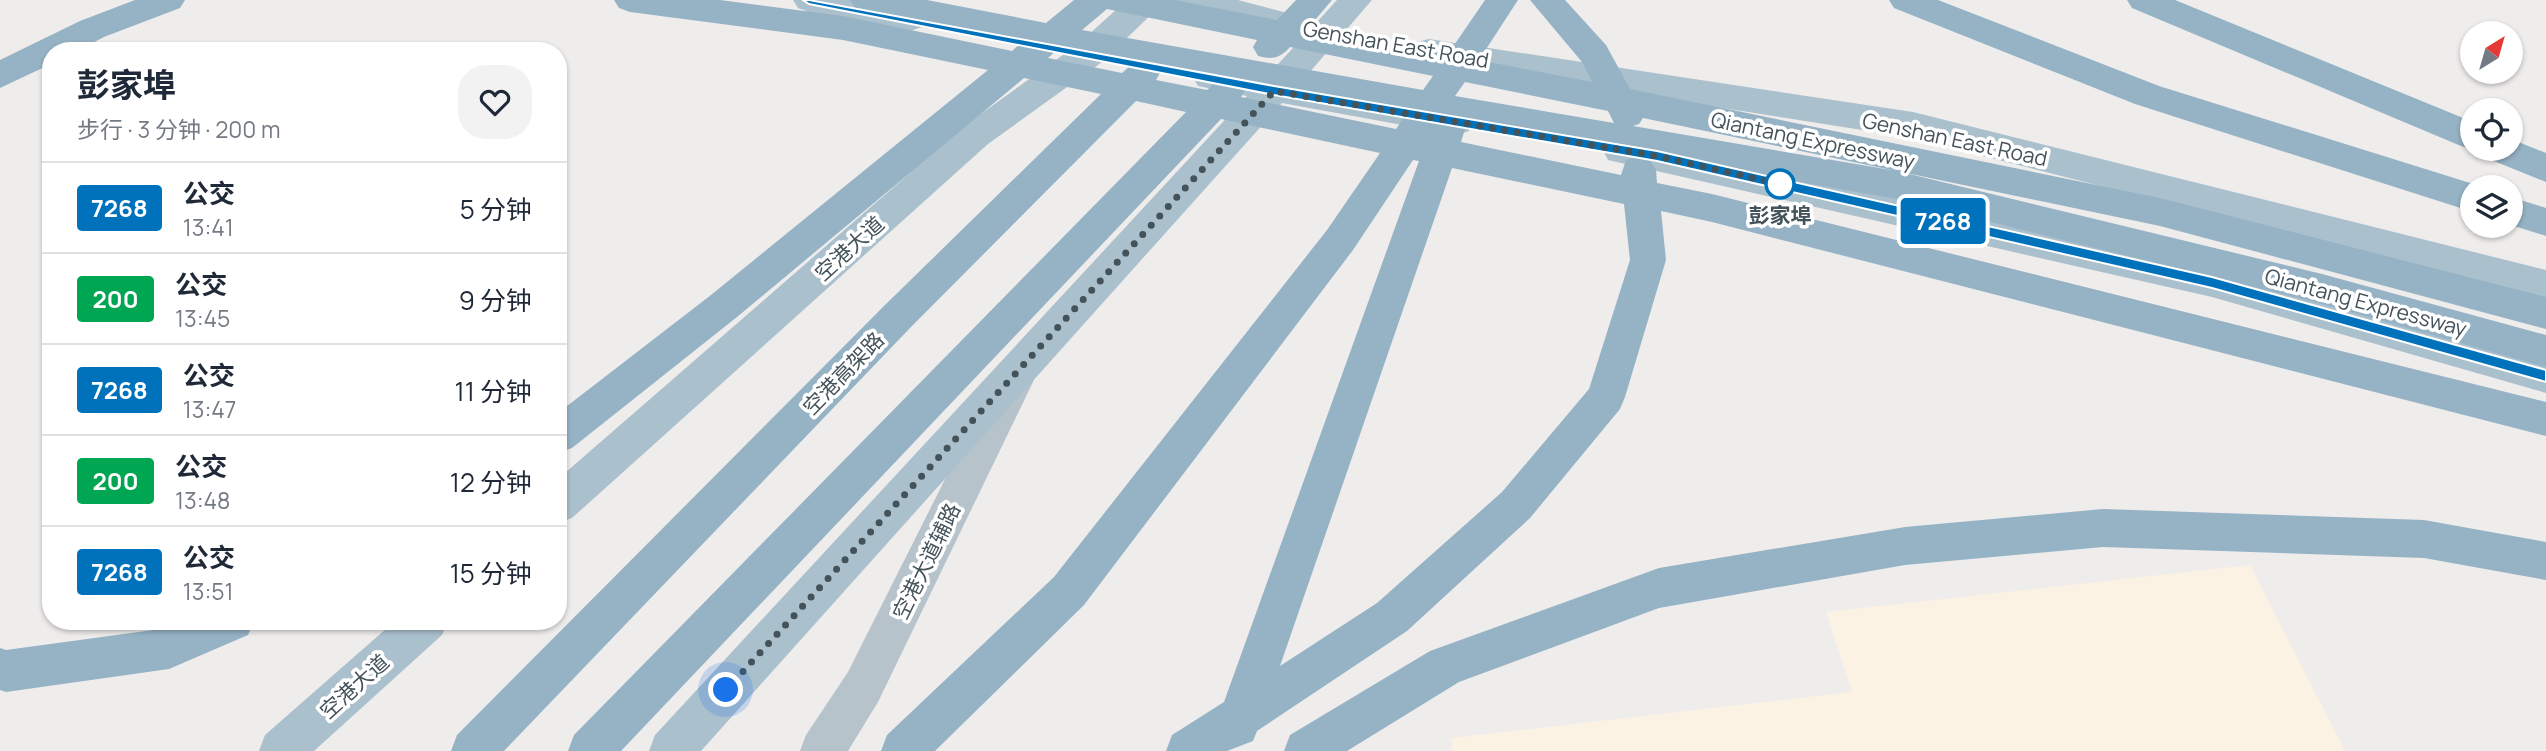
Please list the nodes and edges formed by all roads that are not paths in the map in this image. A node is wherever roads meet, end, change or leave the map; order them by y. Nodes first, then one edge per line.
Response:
1 (169, 0) edge
2 (630, 0) edge
3 (809, 0) edge
4 (866, 0) edge
5 (1096, 0) edge
6 (1116, 0) edge
7 (1147, 0) edge
8 (1191, 0) edge
9 (1217, 0) edge
10 (1356, 0) edge
11 (1505, 0) edge
12 (1546, 0) edge
13 (1905, 0) edge
14 (2143, 0) edge
15 (1320, 17) edge
16 (66, 42) edge
17 (1090, 53) junction
18 (42, 54) edge
19 (0, 75) edge
20 (1274, 91) junction
21 (2460, 132) edge
22 (2523, 158) edge
23 (2546, 167) edge
24 (2460, 194) edge
25 (2523, 215) edge
26 (2546, 222) edge
27 (2546, 285) edge
28 (2546, 313) edge
29 (2546, 351) edge
30 (1021, 367) junction
31 (2546, 376) edge
32 (2546, 419) edge
33 (567, 429) edge
34 (567, 497) edge
35 (2546, 561) edge
36 (212, 630) edge
37 (417, 630) edge
38 (0, 669) edge
39 (281, 751) edge
40 (472, 751) edge
41 (590, 751) edge
42 (671, 751) edge
43 (822, 751) edge
44 (903, 751) edge
45 (1188, 751) edge
46 (1228, 751) edge
47 (1306, 751) edge

1 - 16 highway
2 - 32 highway
3 - 17 main road
4 - 29 highway, Qiantang Expressway
5 - 33 highway
6 - 28 highway, Qiantang Expressway
7 - 17 main road, 空港大道
8 - 15 main road, Genshan East Road
9 - 40 highway, 空港高架路
10 - 15 main road
11 - 44 highway
11 - 46 highway
12 - 45 highway
13 - 24 highway
14 - 21 highway
15 - 20 main road
15 - 27 main road, Genshan East Road
15 - 41 highway
17 - 20 main road
17 - 34 main road, 空港大道
18 - 19 highway
20 - 30 main road
20 - 31 main road
22 - 23 highway
25 - 26 highway
30 - 42 main road
30 - 43 street, 空港大道辅路
35 - 47 highway
36 - 38 highway
37 - 39 main road, 空港大道

